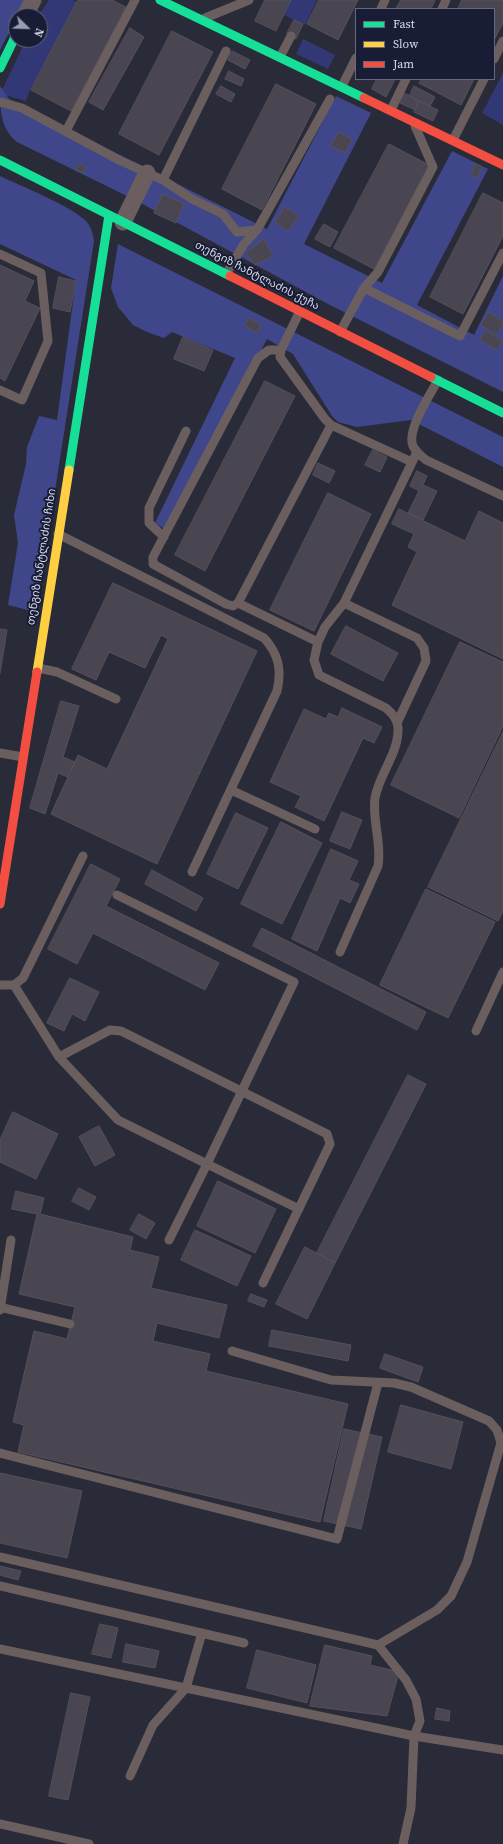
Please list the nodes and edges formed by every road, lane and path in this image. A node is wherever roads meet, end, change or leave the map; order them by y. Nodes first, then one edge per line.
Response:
1 (135, 0) edge
2 (160, 0) edge
3 (249, 0) edge
4 (201, 20) junction
5 (291, 36) dead end
6 (503, 42) edge
7 (10, 48) edge
8 (226, 51) dead end
9 (280, 57) junction
10 (495, 57) edge
11 (355, 60) edge
12 (0, 68) edge
13 (406, 80) edge
14 (483, 80) edge
15 (342, 86) junction
16 (330, 99) dead end
17 (0, 102) edge
18 (391, 110) junction
19 (412, 120) junction
20 (66, 131) junction
21 (453, 140) junction
22 (0, 160) edge
23 (503, 164) edge
24 (147, 173) junction
25 (163, 180) junction
26 (116, 218) junction
27 (257, 230) junction
28 (503, 253) edge
29 (0, 254) edge
30 (226, 274) junction
31 (364, 288) junction
32 (300, 311) junction
33 (340, 332) junction
34 (280, 350) junction
35 (438, 380) junction
36 (0, 390) edge
37 (503, 413) edge
38 (330, 425) junction
39 (186, 430) dead end
40 (416, 452) junction
41 (412, 462) junction
42 (503, 496) edge
43 (58, 533) junction
44 (164, 537) junction
45 (344, 603) junction
46 (238, 604) junction
47 (318, 642) junction
48 (37, 668) junction
49 (116, 699) dead end
50 (397, 723) junction
51 (0, 753) edge
52 (23, 757) junction
53 (230, 790) junction
54 (315, 828) dead end
55 (84, 856) dead end
56 (192, 872) dead end
57 (117, 895) dead end
58 (0, 904) edge
59 (340, 952) dead end
60 (503, 972) edge
61 (0, 985) edge
62 (14, 985) junction
63 (476, 1031) dead end
64 (59, 1057) junction
65 (242, 1091) junction
66 (207, 1164) junction
67 (299, 1208) junction
68 (11, 1240) dead end
69 (169, 1240) dead end
70 (263, 1284) dead end
71 (0, 1308) edge
72 (70, 1324) dead end
73 (232, 1351) dead end
74 (378, 1383) junction
75 (0, 1453) edge
76 (0, 1556) edge
77 (0, 1586) edge
78 (202, 1633) junction
79 (244, 1643) dead end
80 (378, 1645) junction
81 (0, 1648) edge
82 (186, 1688) junction
83 (414, 1736) junction
84 (503, 1750) edge
85 (130, 1776) dead end
86 (0, 1824) edge
87 (89, 1844) edge
88 (402, 1844) edge

1 - 20 lane
2 - 4 street
3 - 4 lane
4 - 9 street
5 - 9 lane
6 - 10 lane
7 - 12 street
8 - 25 lane
9 - 15 street
11 - 15 lane
13 - 18 lane
14 - 21 lane
15 - 18 street
16 - 27 lane
17 - 20 lane
18 - 19 street
19 - 21 street
19 - 31 lane
20 - 24 lane
21 - 23 street
22 - 26 street, თენგიზ ჩანტლაძის ქუჩა
24 - 25 lane
24 - 26 street
25 - 27 lane
26 - 30 street, თენგიზ ჩანტლაძის ქუჩა
26 - 43 street, თენგიზ ჩანტლაძის ჩიხი
27 - 30 lane
28 - 31 lane
29 - 36 lane
30 - 32 street, თენგიზ ჩანტლაძის ქუჩა
31 - 33 lane
32 - 33 street, თენგიზ ჩანტლაძის ქუჩა
32 - 34 lane
33 - 35 street, თენგიზ ჩანტლაძის ქუჩა
34 - 38 lane
34 - 44 lane
35 - 37 street, თენგიზ ჩანტლაძის ქუჩა
35 - 40 lane
38 - 41 lane
38 - 46 lane
39 - 44 lane
40 - 41 lane
40 - 42 lane
41 - 45 lane
43 - 48 street, თენგიზ ჩანტლაძის ჩიხი
43 - 53 lane
44 - 46 lane
45 - 47 lane
45 - 50 lane
46 - 47 lane
47 - 50 lane
48 - 49 lane
48 - 52 street, თენგიზ ჩანტლაძის ჩიხი
50 - 59 lane
51 - 52 lane
52 - 58 street, თენგიზ ჩანტლაძის ჩიხი
53 - 54 lane
53 - 56 lane
55 - 62 lane
57 - 65 lane
60 - 63 lane
61 - 62 lane
62 - 64 lane
64 - 65 lane
64 - 66 lane
65 - 66 lane
65 - 67 lane
66 - 67 lane
66 - 69 lane
67 - 70 lane
68 - 71 lane
71 - 72 lane
73 - 74 lane
74 - 75 lane
74 - 80 lane
76 - 80 lane
77 - 78 lane
78 - 79 lane
78 - 82 lane
80 - 83 lane
81 - 82 lane
82 - 83 lane
82 - 85 lane
83 - 84 lane
83 - 88 lane
86 - 87 lane

